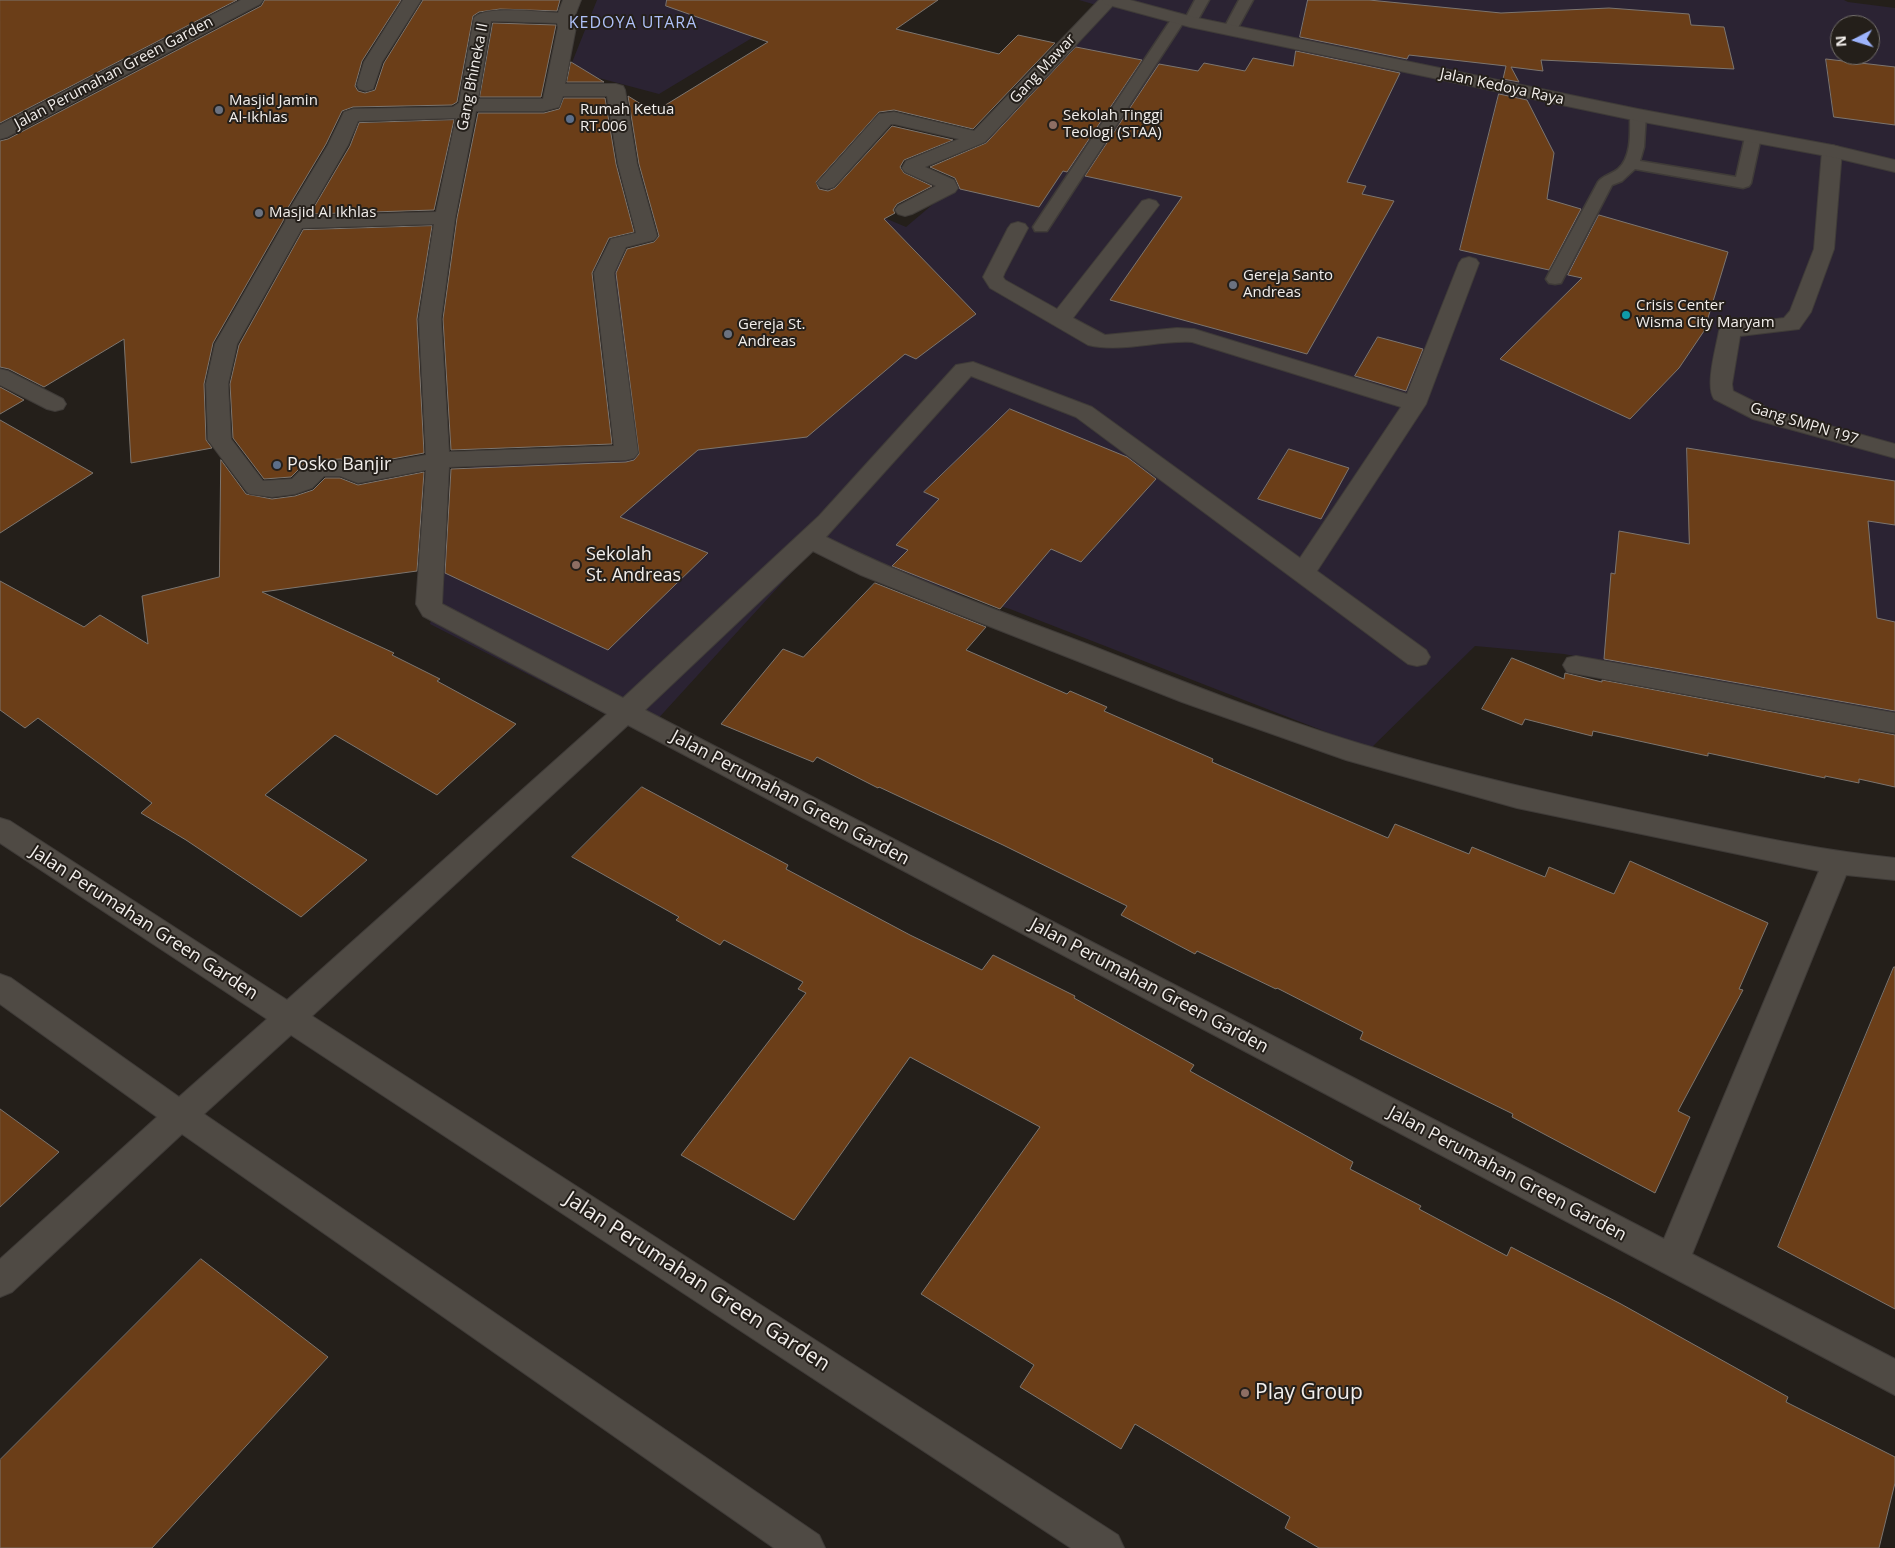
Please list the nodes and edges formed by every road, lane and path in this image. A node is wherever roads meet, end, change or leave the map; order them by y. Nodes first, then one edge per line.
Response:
1 (254, 0) edge
2 (412, 0) edge
3 (572, 0) edge
4 (1110, 0) edge
5 (1202, 0) edge
6 (1246, 0) edge
7 (565, 18) junction
8 (1185, 20) junction
9 (1230, 30) junction
10 (366, 85) dead end
11 (554, 96) junction
12 (468, 105) junction
13 (1638, 116) junction
14 (0, 133) edge
15 (1753, 136) junction
16 (978, 138) junction
17 (1832, 151) junction
18 (1632, 164) junction
19 (1895, 166) edge
20 (827, 183) dead end
21 (1150, 205) dead end
22 (905, 210) dead end
23 (445, 218) junction
24 (295, 222) junction
25 (1041, 227) dead end
26 (1018, 228) dead end
27 (1469, 263) dead end
28 (1555, 279) dead end
29 (1061, 319) junction
30 (0, 376) edge
31 (55, 404) dead end
32 (1416, 404) junction
33 (1895, 452) edge
34 (438, 460) junction
35 (810, 539) junction
36 (1302, 574) junction
37 (1417, 657) dead end
38 (1576, 665) dead end
39 (626, 712) junction
40 (1895, 723) edge
41 (0, 829) edge
42 (1837, 863) junction
43 (1895, 869) edge
44 (0, 987) edge
45 (288, 1016) junction
46 (180, 1114) junction
47 (1672, 1261) junction
48 (0, 1281) edge
49 (1895, 1378) edge
50 (806, 1548) edge
51 (1105, 1548) edge

1 - 14 street, Jalan Perumahan Green Garden
2 - 10 street
3 - 7 street
4 - 8 street, Jalan Kedoya Raya
4 - 16 street, Gang Mawar
5 - 8 lane
6 - 9 lane
7 - 11 street
7 - 12 street, Gang Bhineka II
8 - 9 street, Jalan Kedoya Raya
8 - 25 lane
9 - 13 street, Jalan Kedoya Raya
11 - 12 street
11 - 34 street
12 - 23 street, Gang Bhineka II
12 - 24 street
13 - 15 street, Jalan Kedoya Raya
13 - 18 lane
15 - 17 street, Jalan Kedoya Raya
15 - 18 lane
16 - 20 street
16 - 22 street, Gang Mawar
17 - 19 street, Jalan Kedoya Raya
17 - 33 street, Gang SMPN 197
18 - 28 lane
21 - 29 street
23 - 24 street
23 - 34 street, Gang Bhineka II
24 - 34 street
26 - 29 street
27 - 32 street
29 - 32 street
30 - 31 street
32 - 36 street
34 - 39 street, Jalan Perumahan Green Garden
35 - 36 street
35 - 39 street
35 - 42 street
36 - 37 street
38 - 40 street
39 - 45 street
39 - 47 street, Jalan Perumahan Green Garden
41 - 45 street, Jalan Perumahan Green Garden
42 - 43 street
42 - 47 street
44 - 46 street
45 - 46 street
45 - 51 street, Jalan Perumahan Green Garden
46 - 48 street
46 - 50 street
47 - 49 street, Jalan Perumahan Green Garden

